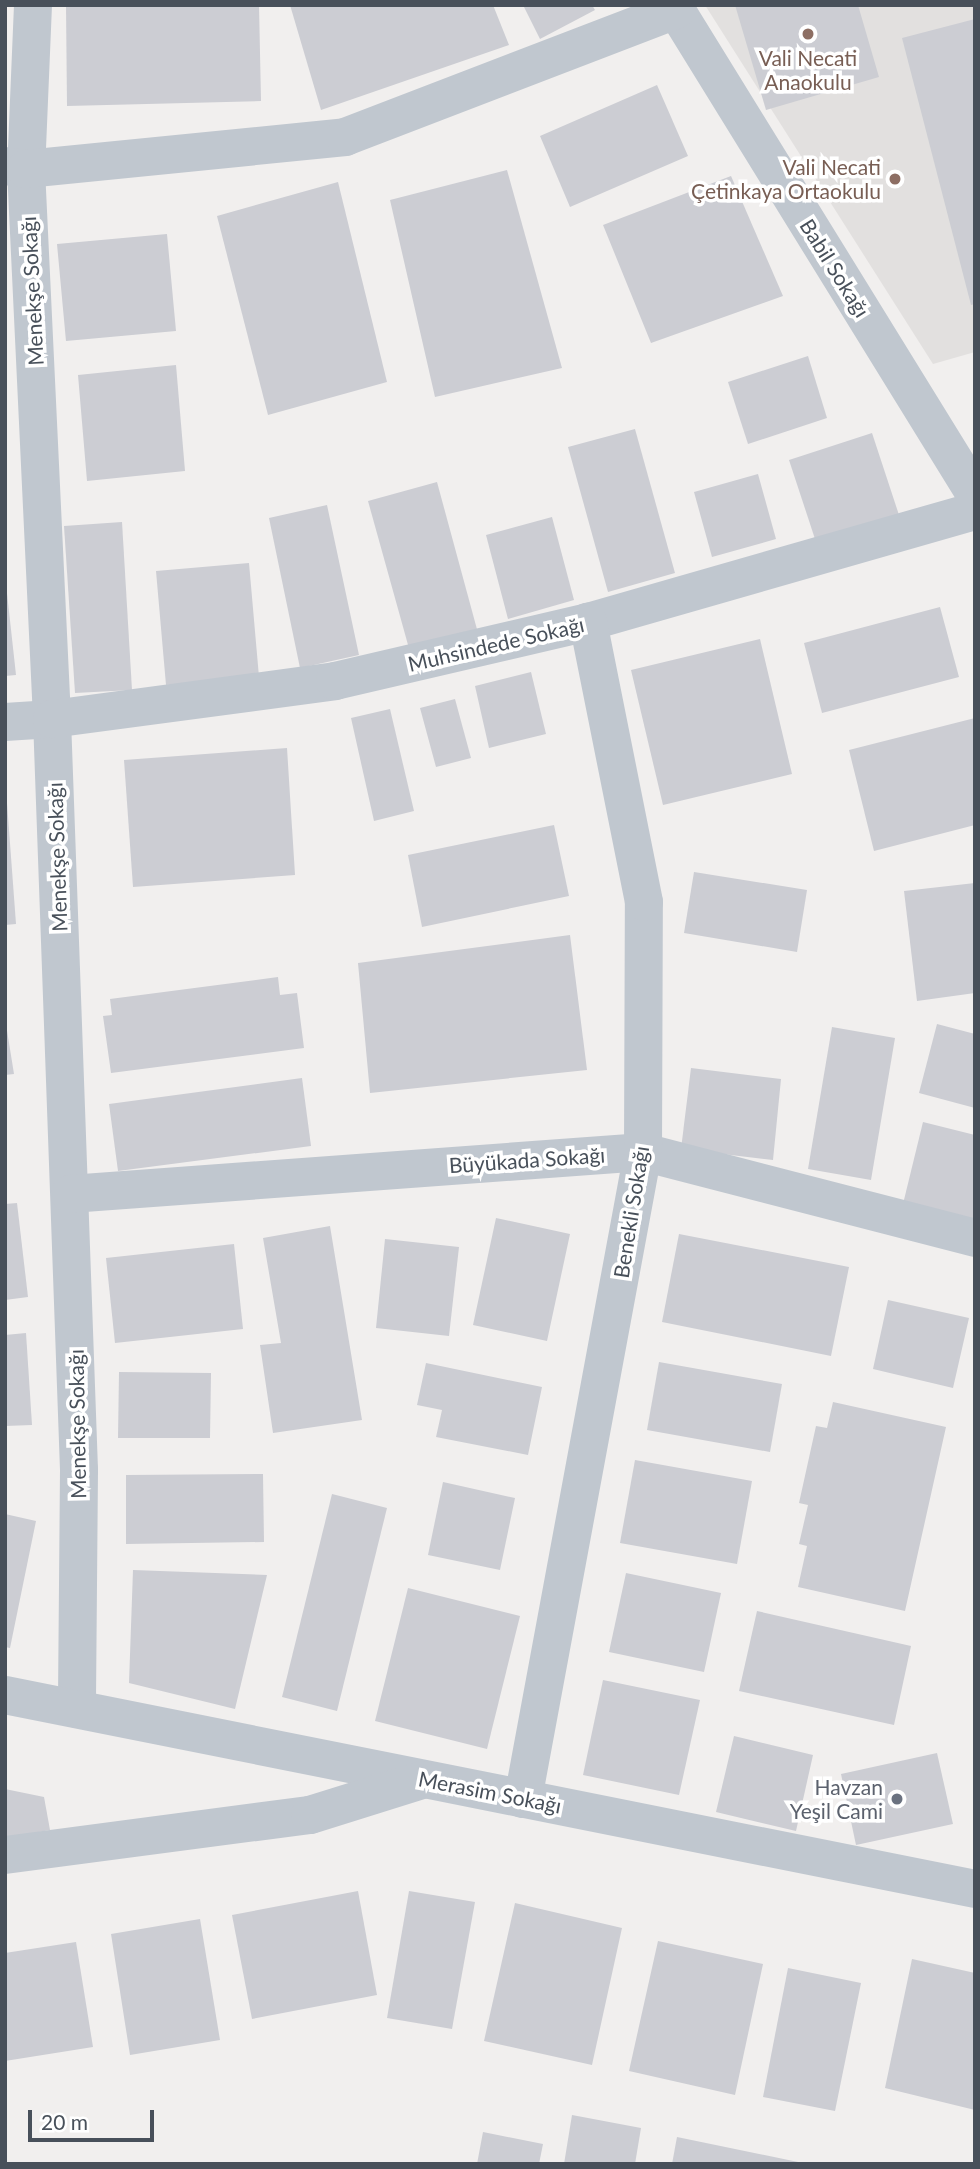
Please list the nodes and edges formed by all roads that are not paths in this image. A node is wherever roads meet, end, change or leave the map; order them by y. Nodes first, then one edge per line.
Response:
1 (33, 5) edge
2 (675, 8) edge
3 (16, 167) edge
4 (975, 495) edge
5 (975, 511) edge
6 (588, 622) junction
7 (52, 719) junction
8 (5, 722) edge
9 (643, 1152) junction
10 (70, 1194) junction
11 (975, 1238) edge
12 (5, 1695) edge
13 (77, 1709) junction
14 (426, 1779) junction
15 (523, 1799) junction
16 (5, 1855) edge
17 (975, 1889) edge

1 - 3 street, Menekşe Sokağı
2 - 3 street
2 - 4 street, Babil Sokağı
3 - 7 street, Menekşe Sokağı
5 - 6 street, Muhsindede Sokağı
6 - 7 street, Muhsindede Sokağı
6 - 9 street, Benekli Sokağı
7 - 8 street, Muhsindede Sokağı
7 - 10 street, Menekşe Sokağı
9 - 10 street, Büyükada Sokağı
9 - 11 street, Büyükada Sokağı
9 - 15 street, Benekli Sokağı
10 - 13 street, Menekşe Sokağı
12 - 13 street, Merasim Sokağı
13 - 14 street, Merasim Sokağı
14 - 15 street, Merasim Sokağı
14 - 16 street
15 - 17 street, Merasim Sokağı

